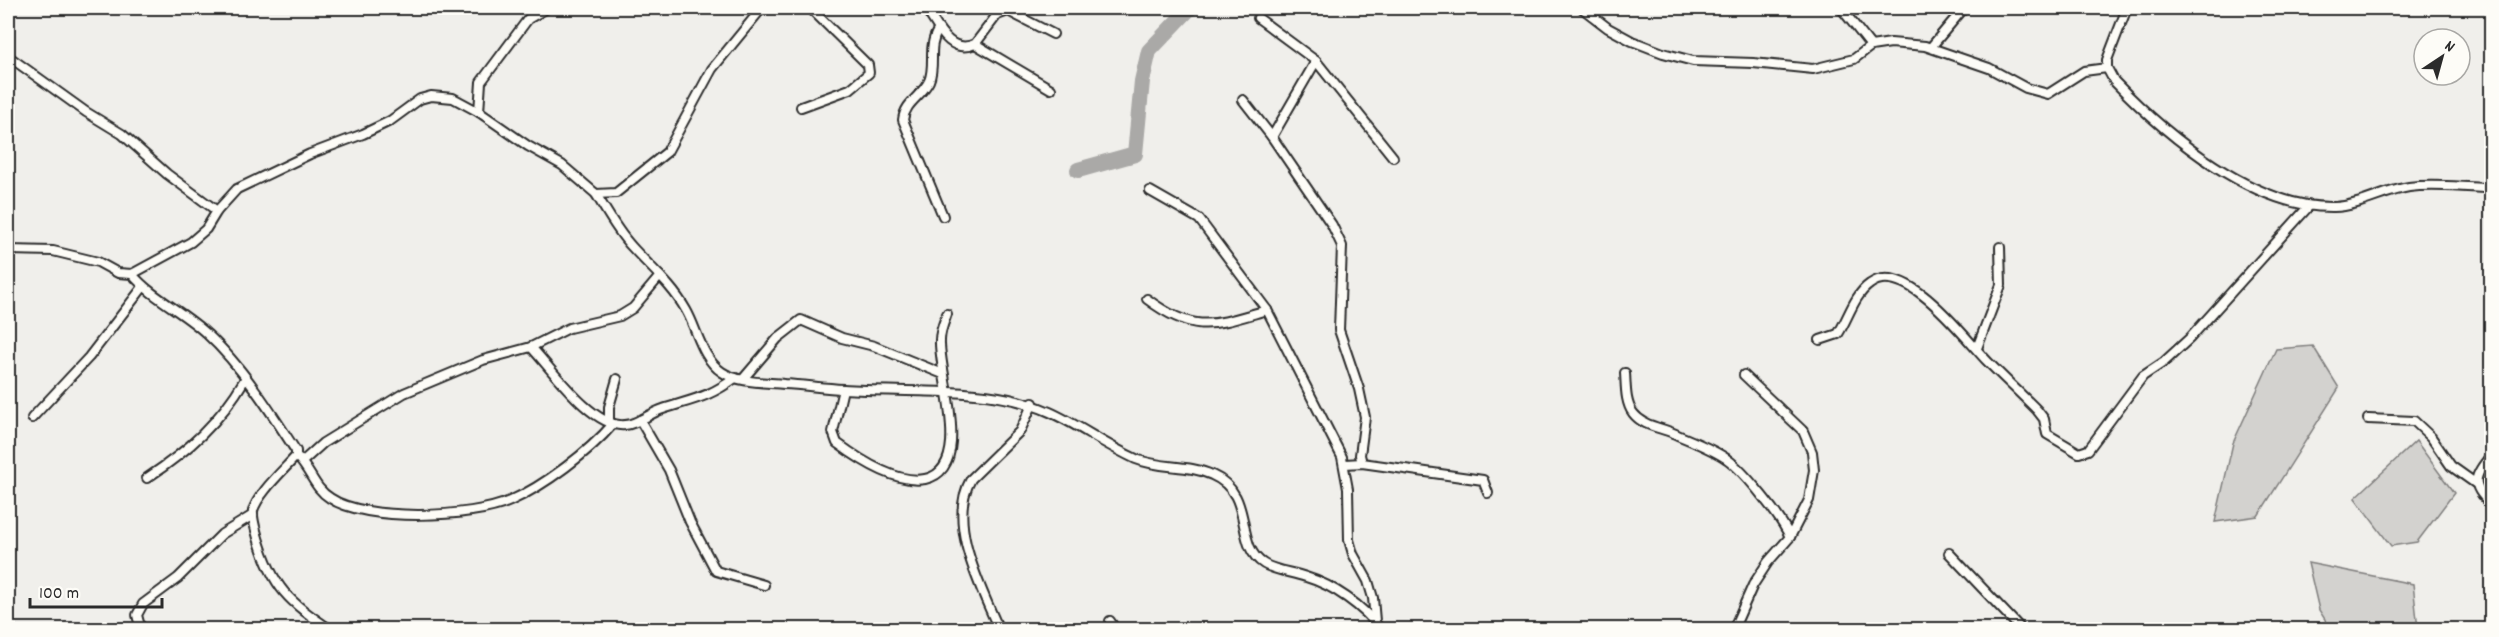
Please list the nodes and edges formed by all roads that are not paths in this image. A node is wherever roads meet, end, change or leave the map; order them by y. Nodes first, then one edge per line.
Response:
1 (547, 8) edge
2 (762, 8) edge
3 (810, 8) edge
4 (925, 8) edge
5 (1582, 8) edge
6 (1841, 8) edge
7 (1964, 8) edge
8 (2127, 8) edge
9 (1258, 18) dead end
10 (938, 30) junction
11 (1053, 34) dead end
12 (975, 44) junction
13 (1871, 46) junction
14 (1931, 47) junction
15 (8, 56) edge
16 (1316, 61) junction
17 (2107, 68) junction
18 (1051, 89) dead end
19 (1244, 100) dead end
20 (801, 107) dead end
21 (479, 112) junction
22 (1272, 137) junction
23 (1393, 157) dead end
24 (2492, 188) edge
25 (1150, 191) dead end
26 (596, 194) junction
27 (2309, 206) junction
28 (216, 211) junction
29 (942, 216) dead end
30 (2000, 248) dead end
31 (8, 250) edge
32 (132, 274) junction
33 (660, 276) junction
34 (143, 287) junction
35 (1148, 299) dead end
36 (1267, 310) junction
37 (948, 314) dead end
38 (1820, 340) dead end
39 (531, 347) junction
40 (1977, 348) junction
41 (943, 374) junction
42 (1625, 374) dead end
43 (1744, 375) dead end
44 (245, 379) junction
45 (617, 379) dead end
46 (739, 379) junction
47 (843, 389) junction
48 (946, 391) junction
49 (1033, 403) junction
50 (32, 418) dead end
51 (2368, 419) dead end
52 (640, 420) junction
53 (611, 423) junction
54 (2492, 454) edge
55 (299, 459) junction
56 (1362, 463) junction
57 (1345, 464) junction
58 (147, 478) dead end
59 (2475, 483) junction
60 (1488, 493) dead end
61 (2492, 505) edge
62 (253, 515) junction
63 (1790, 537) junction
64 (1949, 553) dead end
65 (764, 585) dead end
66 (1110, 621) dead end
67 (1375, 621) junction
68 (141, 630) edge
69 (331, 630) edge
70 (999, 630) edge
71 (1116, 630) edge
72 (1381, 630) edge
73 (1733, 630) edge
74 (2022, 630) edge

1 - 21 street
2 - 26 street
3 - 20 street
4 - 10 street
5 - 13 street
6 - 13 street
7 - 14 street
8 - 17 street
9 - 16 street
10 - 12 street
10 - 29 street
11 - 12 street
12 - 18 street
13 - 14 street
14 - 17 street
15 - 28 street
16 - 22 street
16 - 23 street
17 - 27 street
19 - 22 street
21 - 26 street
21 - 28 street
22 - 56 street
24 - 27 street
25 - 36 street
26 - 33 street
27 - 40 street
28 - 32 street
30 - 40 street
31 - 32 street
32 - 34 street
33 - 39 street
33 - 46 street
34 - 44 street
34 - 50 street
35 - 36 street
36 - 57 street
37 - 41 street
38 - 40 street
39 - 53 street
39 - 55 street
41 - 46 street
41 - 48 street
42 - 63 street
43 - 63 street
44 - 55 street
44 - 58 street
45 - 53 street
46 - 47 street
46 - 52 street
47 - 48 street
47 - 48 street
48 - 49 street
49 - 67 street
49 - 70 street
51 - 59 street
52 - 53 street
52 - 65 street
53 - 55 street
54 - 59 street
55 - 62 street
56 - 57 street
56 - 60 street
57 - 67 street
59 - 61 street
62 - 68 street
62 - 69 street
63 - 73 street
64 - 74 street
66 - 71 street
67 - 72 street

